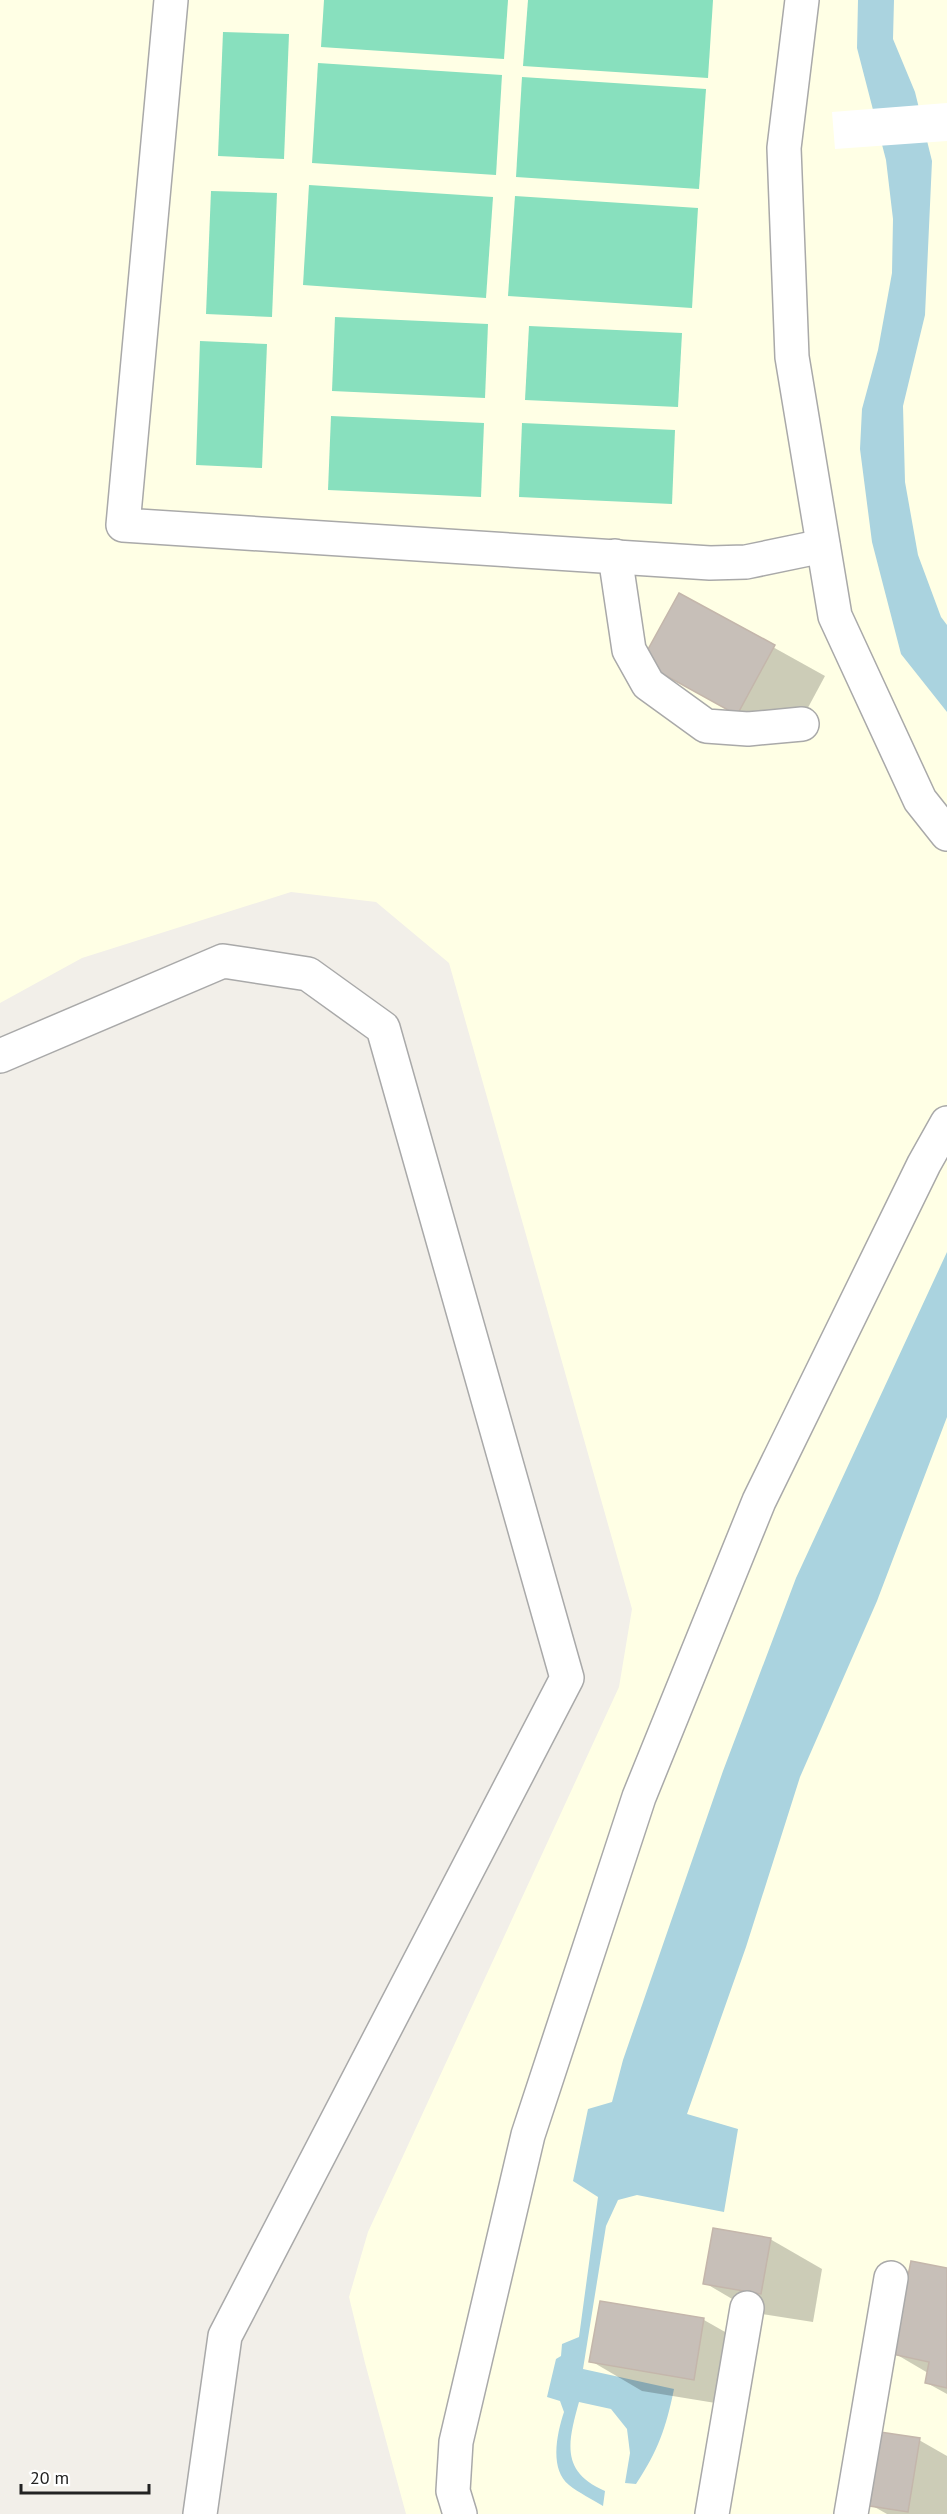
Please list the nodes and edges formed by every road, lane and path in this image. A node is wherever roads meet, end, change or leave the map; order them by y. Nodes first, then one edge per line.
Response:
1 (171, 0) edge
2 (801, 0) edge
3 (823, 546) junction
4 (615, 556) junction
5 (802, 724) dead end
6 (947, 834) edge
7 (0, 1056) edge
8 (947, 1123) edge
9 (891, 2278) dead end
10 (747, 2308) dead end
11 (200, 2514) edge
12 (460, 2514) edge
13 (712, 2514) edge
14 (851, 2514) edge

1 - 4 street
2 - 3 street
3 - 4 street
3 - 6 street
4 - 5 street
7 - 11 street
8 - 12 street
9 - 14 street
10 - 13 street

